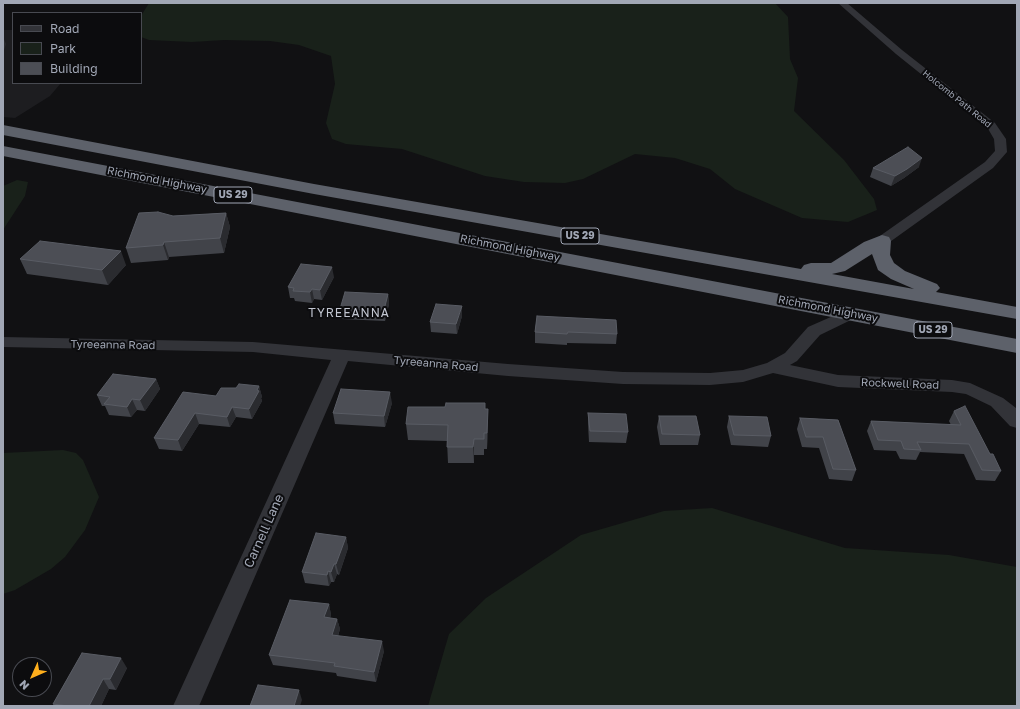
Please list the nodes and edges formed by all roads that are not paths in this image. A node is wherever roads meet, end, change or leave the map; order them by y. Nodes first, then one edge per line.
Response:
1 (842, 3) edge
2 (3, 130) edge
3 (3, 150) edge
4 (234, 174) junction
5 (882, 241) junction
6 (1017, 309) edge
7 (1017, 313) edge
8 (850, 314) junction
9 (3, 342) edge
10 (1017, 346) edge
11 (342, 355) junction
12 (773, 367) junction
13 (1017, 422) edge
14 (186, 706) edge

1 - 5 street, Holcomb Path Road
2 - 4 highway, Richmond Highway / US 29
3 - 8 highway, Richmond Highway / US 29
4 - 5 highway
4 - 7 highway, Richmond Highway / US 29
5 - 6 highway
8 - 10 highway, Richmond Highway / US 29
8 - 12 street, Tyreeanna Road
9 - 11 street, Tyreeanna Road
11 - 12 street, Tyreeanna Road
11 - 14 street, Carnell Lane
12 - 13 street, Rockwell Road

